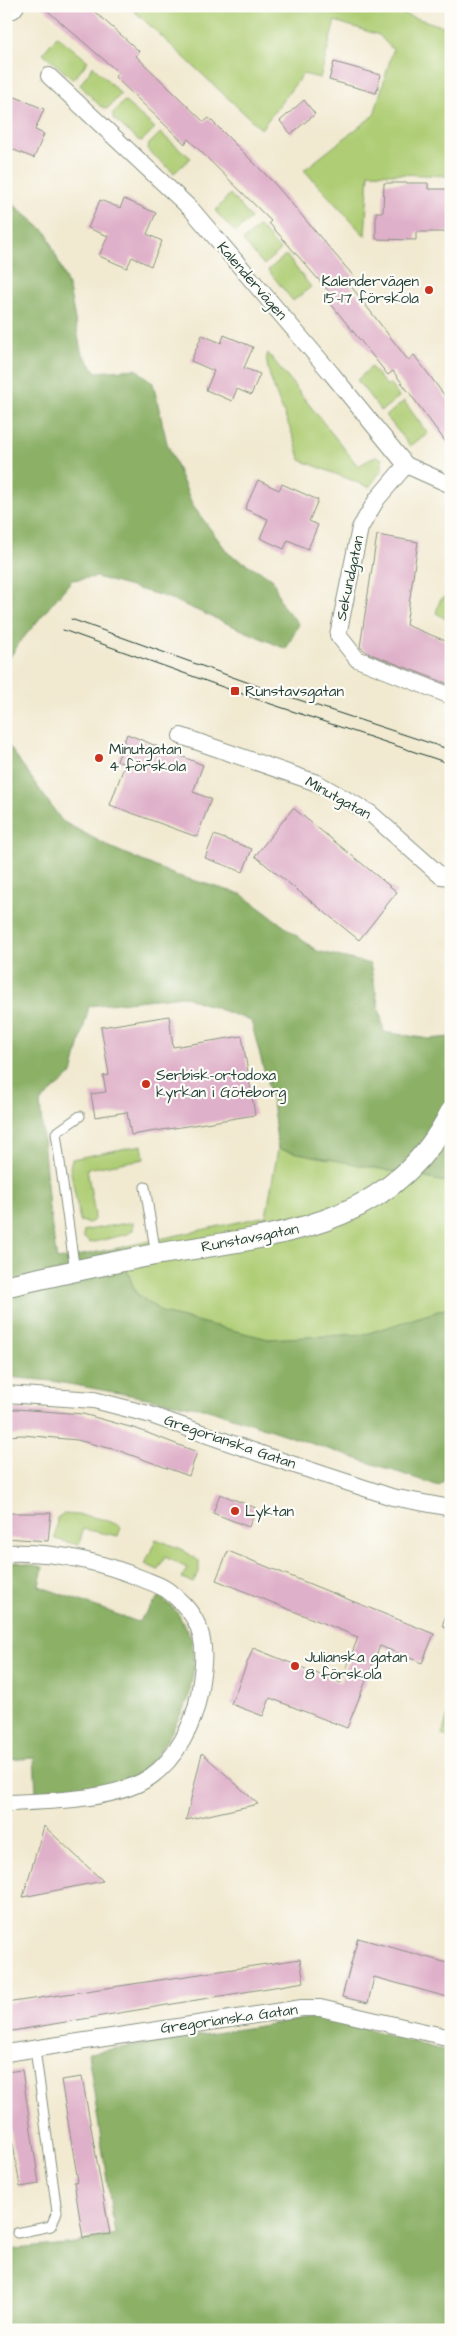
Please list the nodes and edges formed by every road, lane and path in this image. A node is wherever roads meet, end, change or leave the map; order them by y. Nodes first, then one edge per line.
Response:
1 (49, 76) dead end
2 (406, 465) junction
3 (451, 485) edge
4 (451, 696) edge
5 (181, 736) dead end
6 (451, 877) edge
7 (451, 1112) edge
8 (80, 1116) dead end
9 (145, 1188) dead end
10 (156, 1255) junction
11 (75, 1272) junction
12 (6, 1286) edge
13 (6, 1394) edge
14 (451, 1508) edge
15 (6, 1553) edge
16 (6, 1803) edge
17 (451, 2038) edge
18 (35, 2049) junction
19 (6, 2053) edge
20 (17, 2233) dead end

1 - 2 street, Kalendervägen
2 - 3 street, Kalendervägen
2 - 4 street, Sekundgatan
5 - 6 street, Minutgatan
7 - 10 street, Runstavsgatan
8 - 11 lane
9 - 10 lane
10 - 11 street, Runstavsgatan
11 - 12 street, Runstavsgatan
13 - 14 street, Gregorianska Gatan
15 - 16 street
17 - 18 street, Gregorianska Gatan
18 - 19 street, Gregorianska Gatan
18 - 20 lane

